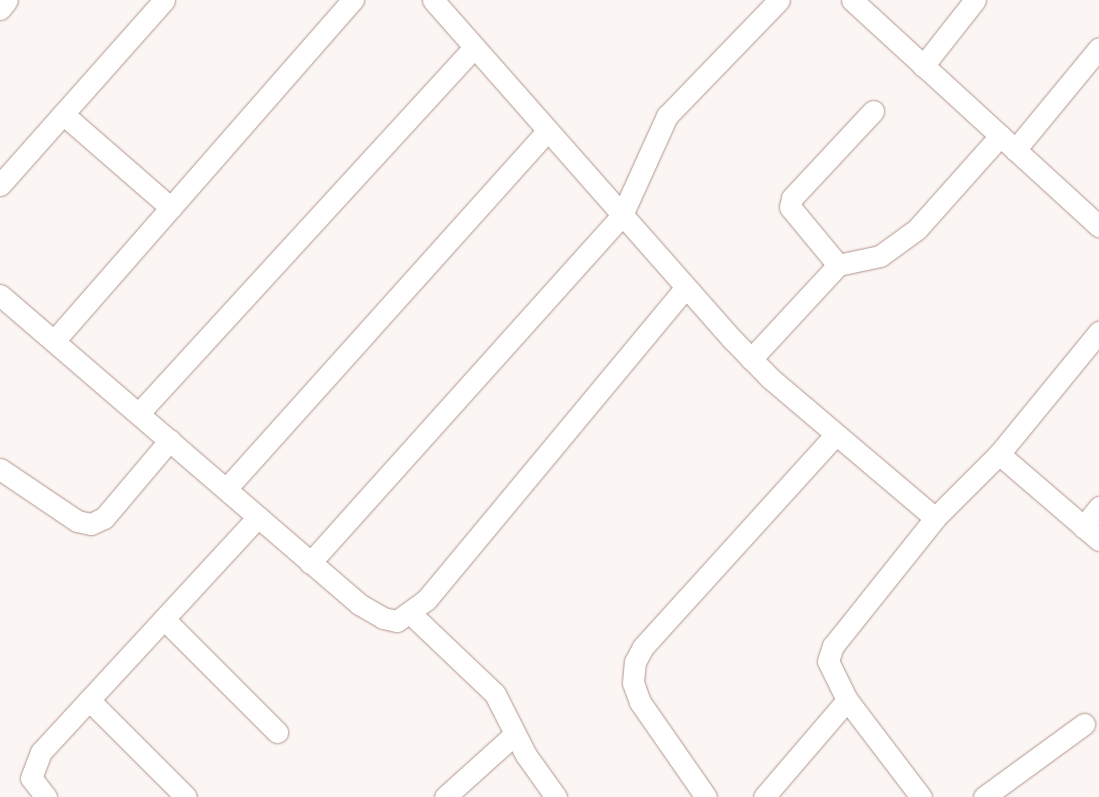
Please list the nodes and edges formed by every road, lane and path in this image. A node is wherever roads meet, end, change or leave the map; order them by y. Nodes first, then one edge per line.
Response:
1 (7, 0) edge
2 (164, 0) edge
3 (353, 0) edge
4 (433, 0) edge
5 (779, 0) edge
6 (852, 0) edge
7 (975, 0) edge
8 (0, 9) edge
9 (474, 47) junction
10 (1099, 48) edge
11 (923, 66) junction
12 (873, 111) dead end
13 (63, 114) junction
14 (548, 130) junction
15 (1000, 136) junction
16 (1015, 150) junction
17 (0, 185) edge
18 (171, 208) junction
19 (622, 215) junction
20 (1099, 226) edge
21 (838, 265) junction
22 (685, 288) junction
23 (0, 295) edge
24 (1099, 332) edge
25 (54, 341) junction
26 (751, 359) junction
27 (139, 413) junction
28 (835, 435) junction
29 (170, 440) junction
30 (999, 454) junction
31 (0, 469) edge
32 (226, 489) junction
33 (1099, 507) edge
34 (258, 517) junction
35 (935, 518) junction
36 (1083, 527) junction
37 (1099, 540) edge
38 (310, 563) junction
39 (410, 613) junction
40 (164, 619) junction
41 (89, 700) junction
42 (847, 700) junction
43 (1084, 724) dead end
44 (277, 732) dead end
45 (515, 734) junction
46 (46, 797) edge
47 (186, 797) edge
48 (445, 797) edge
49 (556, 797) edge
50 (706, 797) edge
51 (764, 797) edge
52 (921, 797) edge
53 (984, 797) edge

1 - 8 street
2 - 13 street
3 - 18 street
4 - 9 street
5 - 19 street
6 - 11 street
7 - 11 street
9 - 14 street
9 - 27 street
10 - 16 street
11 - 15 street
12 - 21 street
13 - 17 street
13 - 18 street
14 - 19 street
14 - 32 street
15 - 16 street
15 - 21 street
16 - 20 street
18 - 25 street
19 - 22 street
19 - 38 street
21 - 26 street
22 - 26 street
22 - 39 street
23 - 25 street
24 - 30 street
25 - 27 street
26 - 28 street
27 - 29 street
28 - 35 street
28 - 50 street
29 - 31 street
29 - 32 street
30 - 35 street
30 - 36 street
32 - 34 street
33 - 36 street
34 - 38 street
34 - 40 street
35 - 42 street
36 - 37 street
38 - 39 street
39 - 45 street
40 - 41 street
40 - 44 street
41 - 46 street
41 - 47 street
42 - 51 street
42 - 52 street
43 - 53 street
45 - 48 street
45 - 49 street

